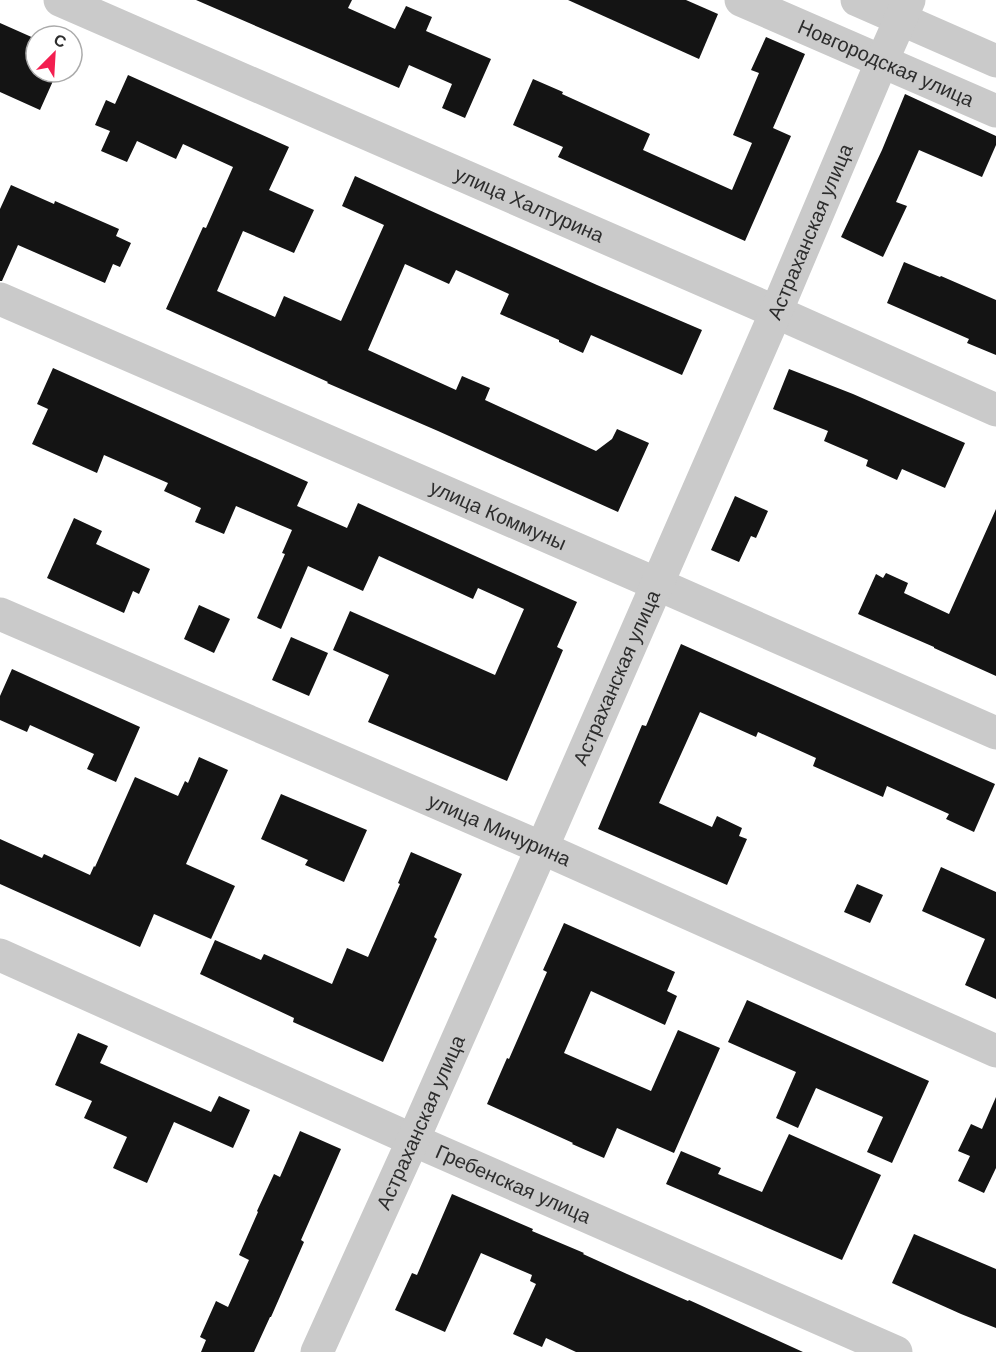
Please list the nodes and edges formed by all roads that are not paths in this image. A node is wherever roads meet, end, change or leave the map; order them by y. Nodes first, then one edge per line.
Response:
1 (60, 0) edge
2 (741, 0) edge
3 (857, 0) edge
4 (905, 10) edge
5 (882, 61) junction
6 (996, 61) edge
7 (996, 111) edge
8 (0, 299) edge
9 (776, 312) junction
10 (996, 410) edge
11 (657, 584) junction
12 (0, 614) edge
13 (996, 733) edge
14 (542, 848) junction
15 (0, 955) edge
16 (996, 1052) edge
17 (413, 1140) junction
18 (317, 1352) edge
19 (896, 1352) edge

1 - 9 street, улица Халтурина
2 - 5 street, Новгородская улица
3 - 4 street
4 - 5 street, Астраханская улица
4 - 6 street
5 - 7 street, Новгородская улица
5 - 9 street, Астраханская улица
8 - 11 street, улица Коммуны
9 - 10 street, улица Халтурина
9 - 11 street, Астраханская улица
11 - 13 street, улица Коммуны
11 - 14 street, Астраханская улица
12 - 14 street, улица Мичурина
14 - 16 street, улица Мичурина
14 - 17 street, Астраханская улица
15 - 17 street, Гребенская улица
17 - 18 street, Астраханская улица
17 - 19 street, Гребенская улица

